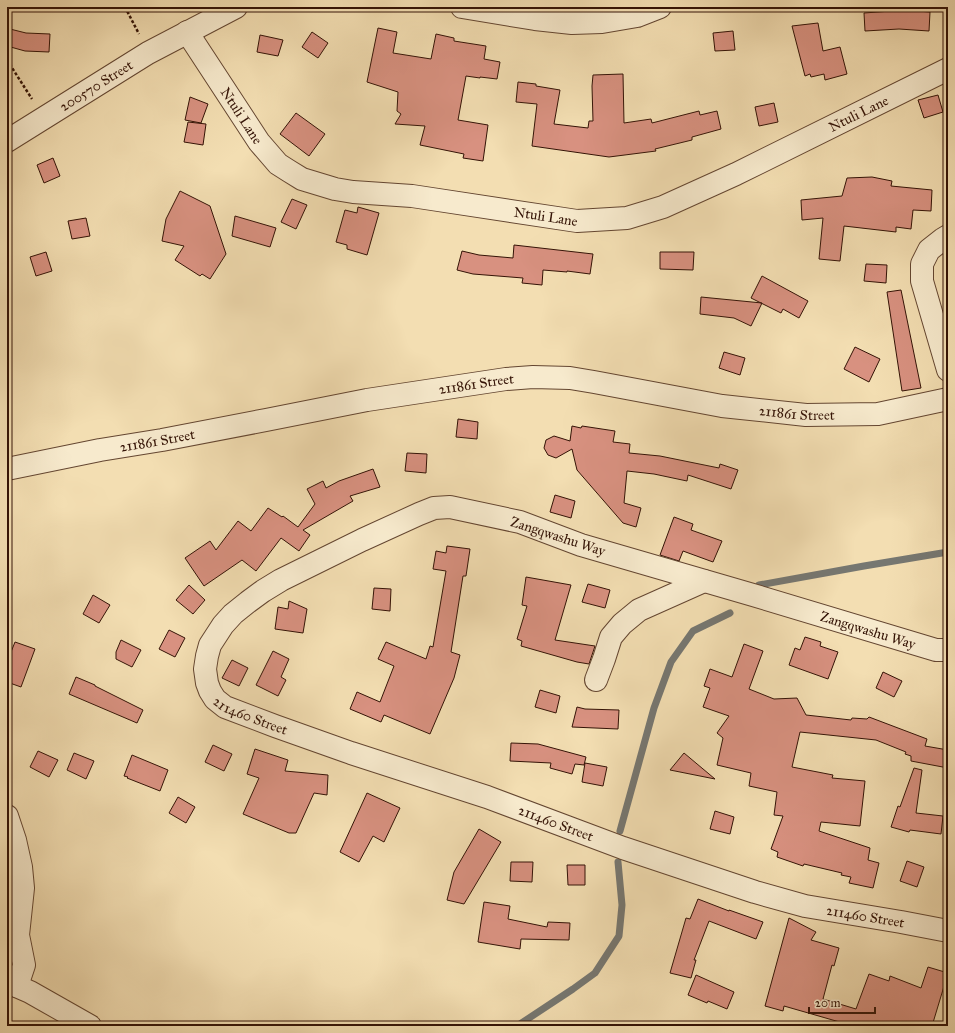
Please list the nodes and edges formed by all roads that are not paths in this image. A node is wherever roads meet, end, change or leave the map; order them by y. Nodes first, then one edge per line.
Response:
1 (236, 7) edge
2 (462, 7) edge
3 (660, 7) edge
4 (601, 15) edge
5 (187, 32) junction
6 (948, 69) edge
7 (7, 142) edge
8 (948, 236) edge
9 (948, 370) edge
10 (947, 406) edge
11 (7, 469) edge
12 (704, 581) junction
13 (948, 650) edge
14 (207, 656) joint
15 (596, 680) dead end
16 (7, 816) edge
17 (948, 931) edge
18 (12, 984) edge
19 (90, 1026) edge

1 - 5 street, 200570 Street
2 - 4 street
3 - 4 street
5 - 6 street, Ntuli Lane
5 - 7 street, 200570 Street
8 - 9 street
10 - 11 street, 211861 Street
12 - 13 street, Zangqwashu Way
12 - 14 street, Zangqwashu Way
12 - 15 street
14 - 17 street, 211460 Street
16 - 18 street
18 - 19 street

